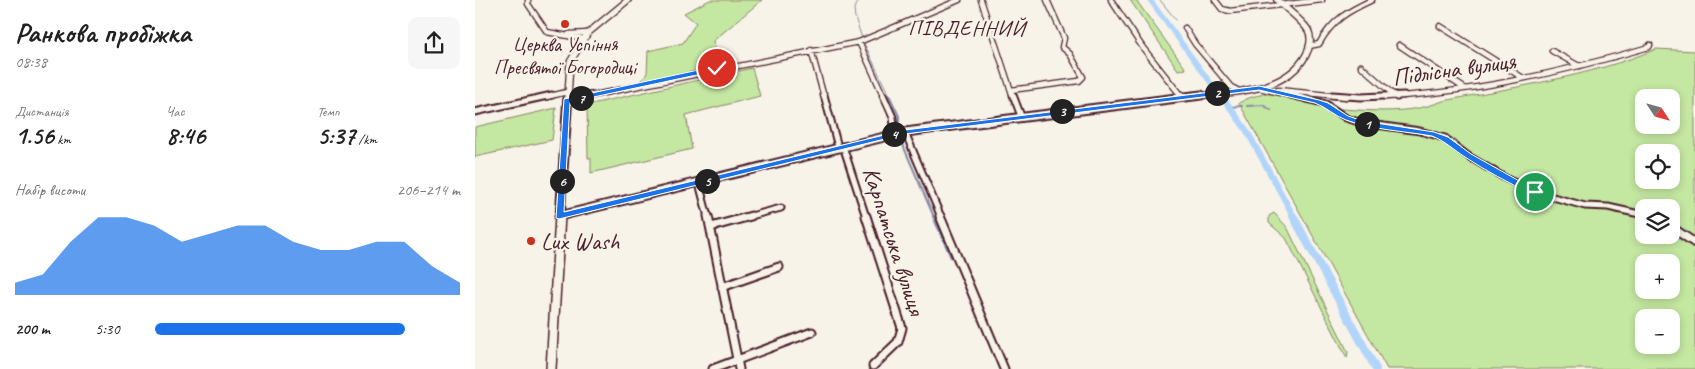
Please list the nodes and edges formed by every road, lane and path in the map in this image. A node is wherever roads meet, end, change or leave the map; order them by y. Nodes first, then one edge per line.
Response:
1 (528, 0) edge
2 (628, 0) edge
3 (959, 0) edge
4 (981, 0) edge
5 (1047, 0) edge
6 (1111, 0) edge
7 (1215, 0) edge
8 (1277, 0) edge
9 (1322, 0) edge
10 (1372, 0) edge
11 (1283, 5) junction
12 (1440, 26) dead end
13 (1185, 28) dead end
14 (588, 33) junction
15 (562, 35) junction
16 (584, 39) junction
17 (859, 42) junction
18 (1399, 45) dead end
19 (1650, 45) dead end
20 (1309, 46) junction
21 (811, 50) junction
22 (1552, 51) dead end
23 (1361, 66) dead end
24 (1579, 66) junction
25 (1523, 78) junction
26 (1259, 88) junction
27 (1464, 88) junction
28 (1011, 90) junction
29 (1237, 90) junction
30 (567, 92) junction
31 (1397, 96) junction
32 (1183, 98) junction
33 (567, 100) junction
34 (475, 112) edge
35 (1021, 116) junction
36 (905, 132) junction
37 (895, 134) junction
38 (841, 147) junction
39 (699, 183) junction
40 (781, 208) dead end
41 (1635, 212) edge
42 (559, 216) junction
43 (711, 228) junction
44 (1680, 233) edge
45 (1695, 243) edge
46 (779, 267) dead end
47 (722, 287) junction
48 (812, 332) dead end
49 (736, 360) junction
50 (873, 366) dead end
51 (551, 369) edge
52 (713, 369) edge
53 (739, 369) edge
54 (1004, 369) edge

1 - 15 street
2 - 14 street
3 - 17 street
4 - 28 street
5 - 28 street
6 - 32 street
7 - 11 street
8 - 11 street
9 - 11 street
10 - 20 street
11 - 20 street
12 - 25 street
13 - 29 street
14 - 15 street
14 - 16 street
15 - 16 street
16 - 30 street
17 - 21 street
17 - 37 street
18 - 27 street
19 - 24 street, Підлісна вулиця
20 - 26 street
21 - 33 street
21 - 38 street, Карпатська вулиця
22 - 24 street
23 - 31 street
24 - 25 street, Підлісна вулиця
25 - 27 street, Підлісна вулиця
26 - 29 street
26 - 31 street, Підлісна вулиця
26 - 41 street
27 - 31 street, Підлісна вулиця
28 - 35 street
29 - 32 street
30 - 33 street
30 - 34 street
32 - 35 street
33 - 42 street
35 - 36 street
36 - 37 street
36 - 54 street
37 - 38 street
38 - 39 street
38 - 50 street, Карпатська вулиця
39 - 42 street
39 - 43 street
40 - 43 street
42 - 51 street
43 - 47 street
44 - 45 street
46 - 47 street
47 - 49 street
48 - 49 street
49 - 52 street
49 - 53 street

